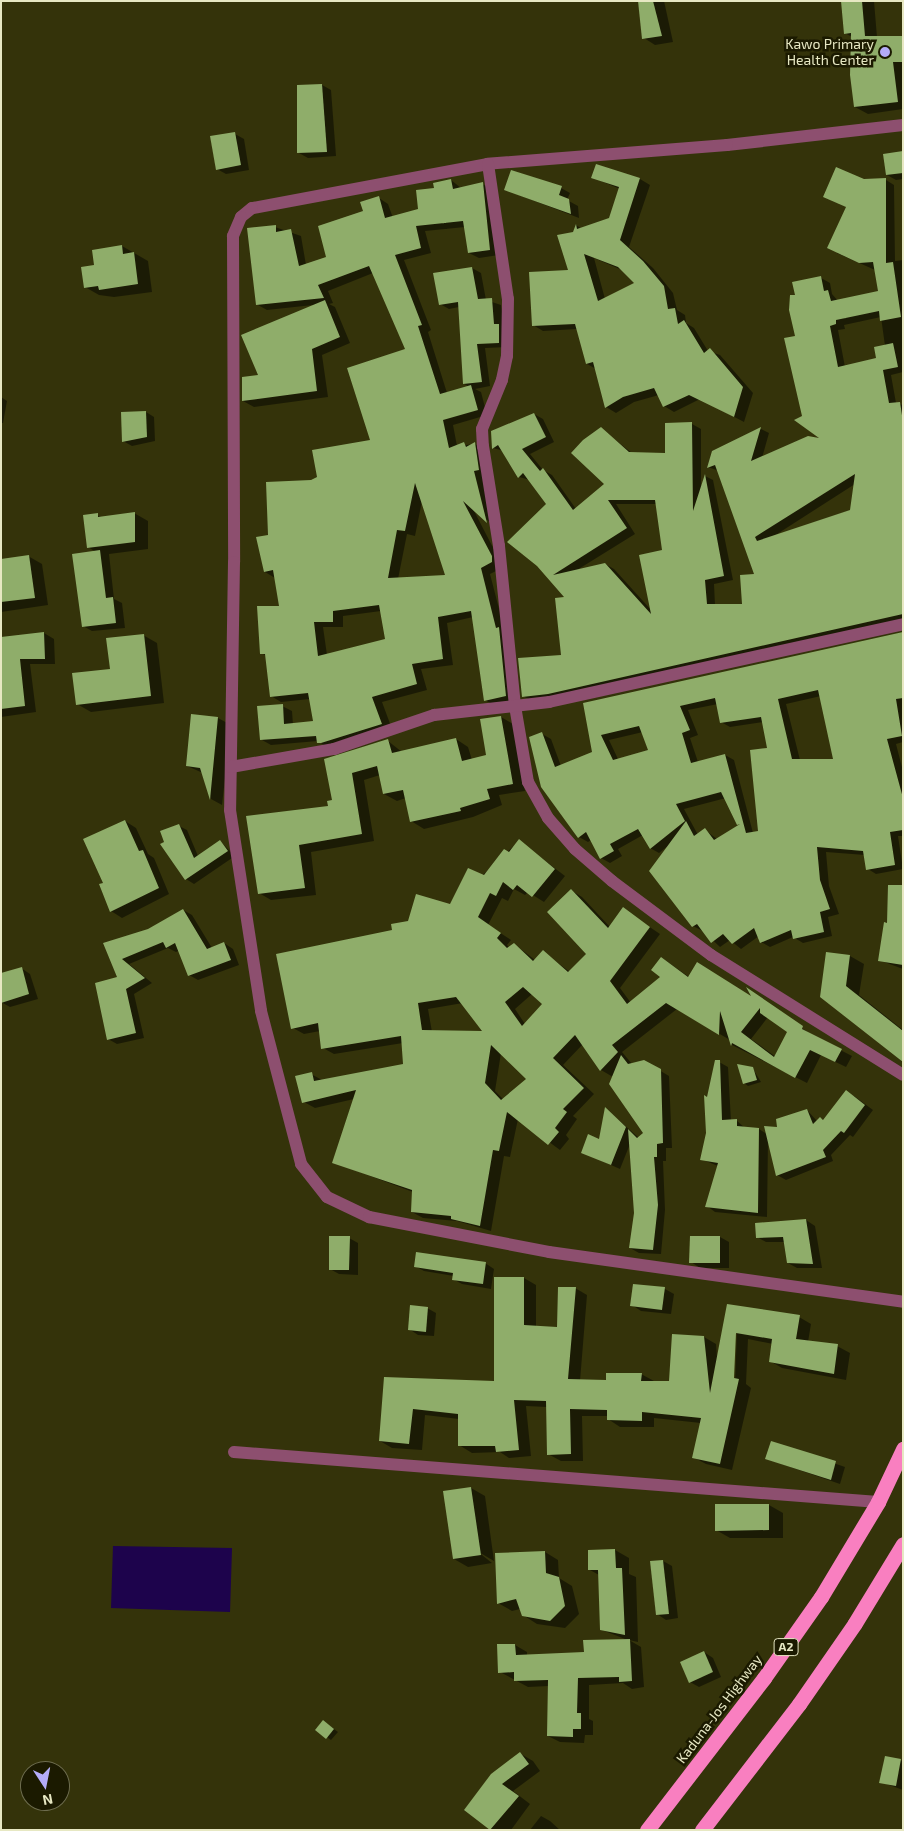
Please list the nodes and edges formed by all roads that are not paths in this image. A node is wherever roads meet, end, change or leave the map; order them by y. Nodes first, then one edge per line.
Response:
1 (903, 125) edge
2 (488, 164) junction
3 (903, 624) edge
4 (515, 706) junction
5 (231, 766) junction
6 (903, 1075) edge
7 (903, 1302) edge
8 (903, 1449) edge
9 (234, 1452) dead end
10 (878, 1502) junction
11 (903, 1544) edge
12 (647, 1830) edge
13 (702, 1830) edge

1 - 2 street
2 - 4 street
2 - 5 street
3 - 4 street
4 - 5 street
4 - 6 street
5 - 7 street
8 - 10 highway, Kaduna-Jos Highway / A2
9 - 10 street
10 - 12 highway, Kaduna-Jos Highway / A2
11 - 13 highway

